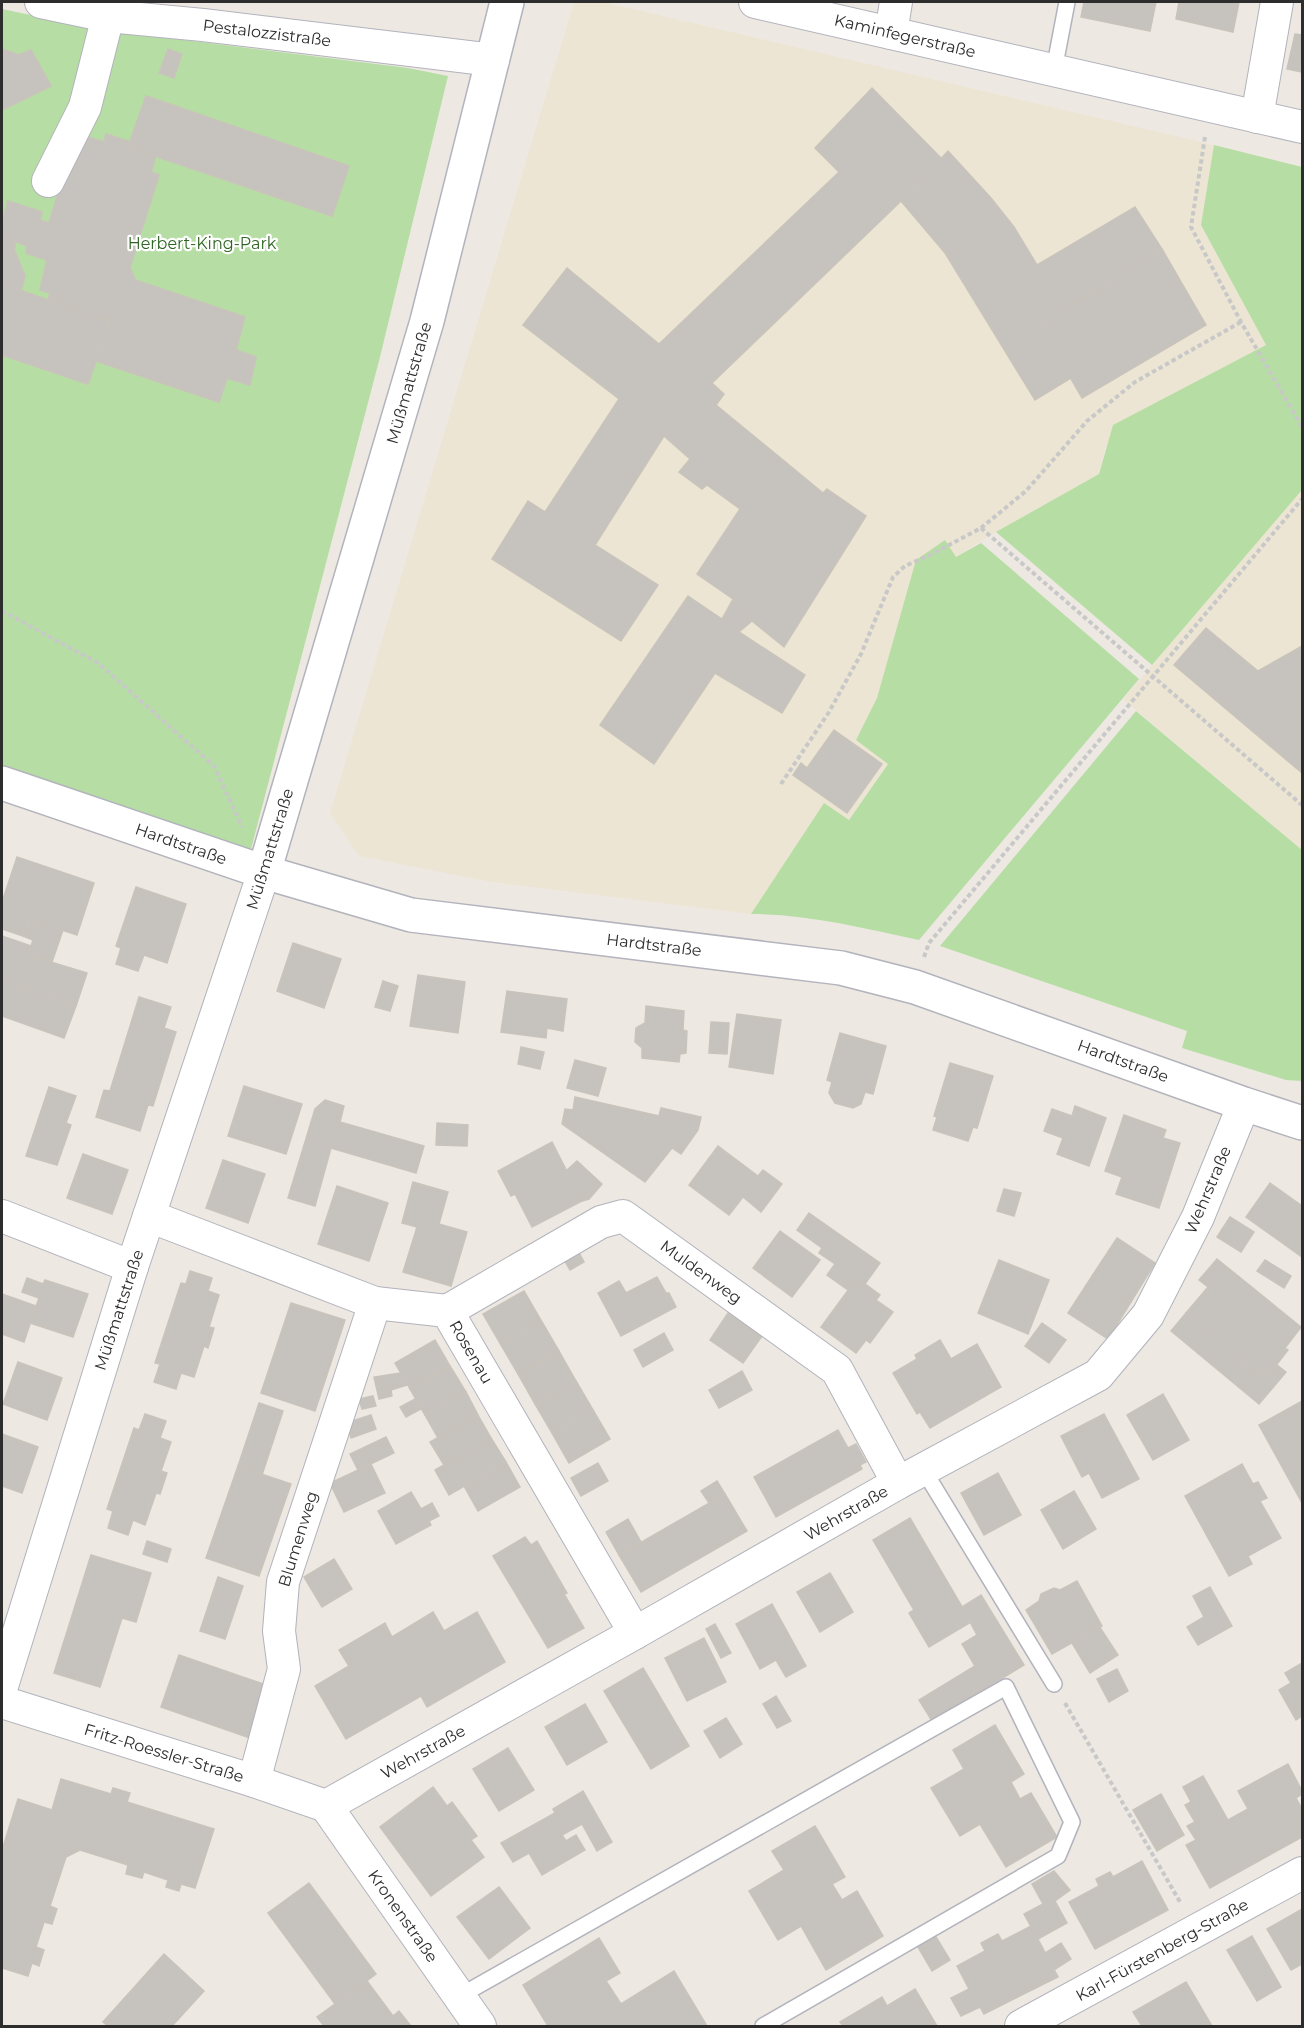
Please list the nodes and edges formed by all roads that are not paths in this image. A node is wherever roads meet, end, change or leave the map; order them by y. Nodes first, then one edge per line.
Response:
1 (41, 2) edge
2 (507, 2) edge
3 (755, 2) edge
4 (896, 2) edge
5 (1067, 2) edge
6 (1277, 2) edge
7 (106, 9) edge
8 (891, 33) junction
9 (493, 60) junction
10 (1054, 70) junction
11 (1257, 117) junction
12 (1302, 128) edge
13 (48, 181) dead end
14 (2, 783) edge
15 (264, 872) junction
16 (1244, 1104) junction
17 (1302, 1123) edge
18 (2, 1216) edge
19 (149, 1216) junction
20 (132, 1267) junction
21 (375, 1303) junction
22 (447, 1311) junction
23 (910, 1476) junction
24 (635, 1634) junction
25 (1054, 1684) road end
26 (2, 1686) edge
27 (2, 1702) edge
28 (254, 1781) junction
29 (326, 1806) junction
30 (1302, 1873) edge
31 (458, 1997) junction
32 (480, 2026) edge
33 (763, 2026) edge
34 (1021, 2026) edge

1 - 7 street, Pestalozzistraße
2 - 9 street, Müßmattstraße
3 - 8 street, Kaminfegerstraße
4 - 8 street
5 - 10 lane
6 - 11 street
7 - 9 street, Pestalozzistraße
7 - 13 street
8 - 10 street, Kaminfegerstraße
9 - 15 street, Müßmattstraße
10 - 11 street, Kaminfegerstraße
11 - 12 street, Kaminfegerstraße
14 - 15 street, Hardtstraße
15 - 16 street, Hardtstraße
15 - 19 street, Müßmattstraße
16 - 17 street, Hardtstraße
16 - 23 street, Wehrstraße
18 - 20 street
19 - 20 street, Müßmattstraße
19 - 21 street, Rosenau
20 - 26 street, Müßmattstraße
21 - 22 street, Rosenau
21 - 28 street, Blumenweg
22 - 23 street, Muldenweg
22 - 24 street, Rosenau
23 - 24 street, Wehrstraße
23 - 25 lane
24 - 29 street, Wehrstraße
27 - 28 street, Fritz-Roessler-Straße
28 - 29 street, Fritz-Roessler-Straße
29 - 31 street, Kronenstraße
30 - 34 street, Karl-Fürstenberg-Straße
31 - 32 street, Kronenstraße
31 - 33 lane

